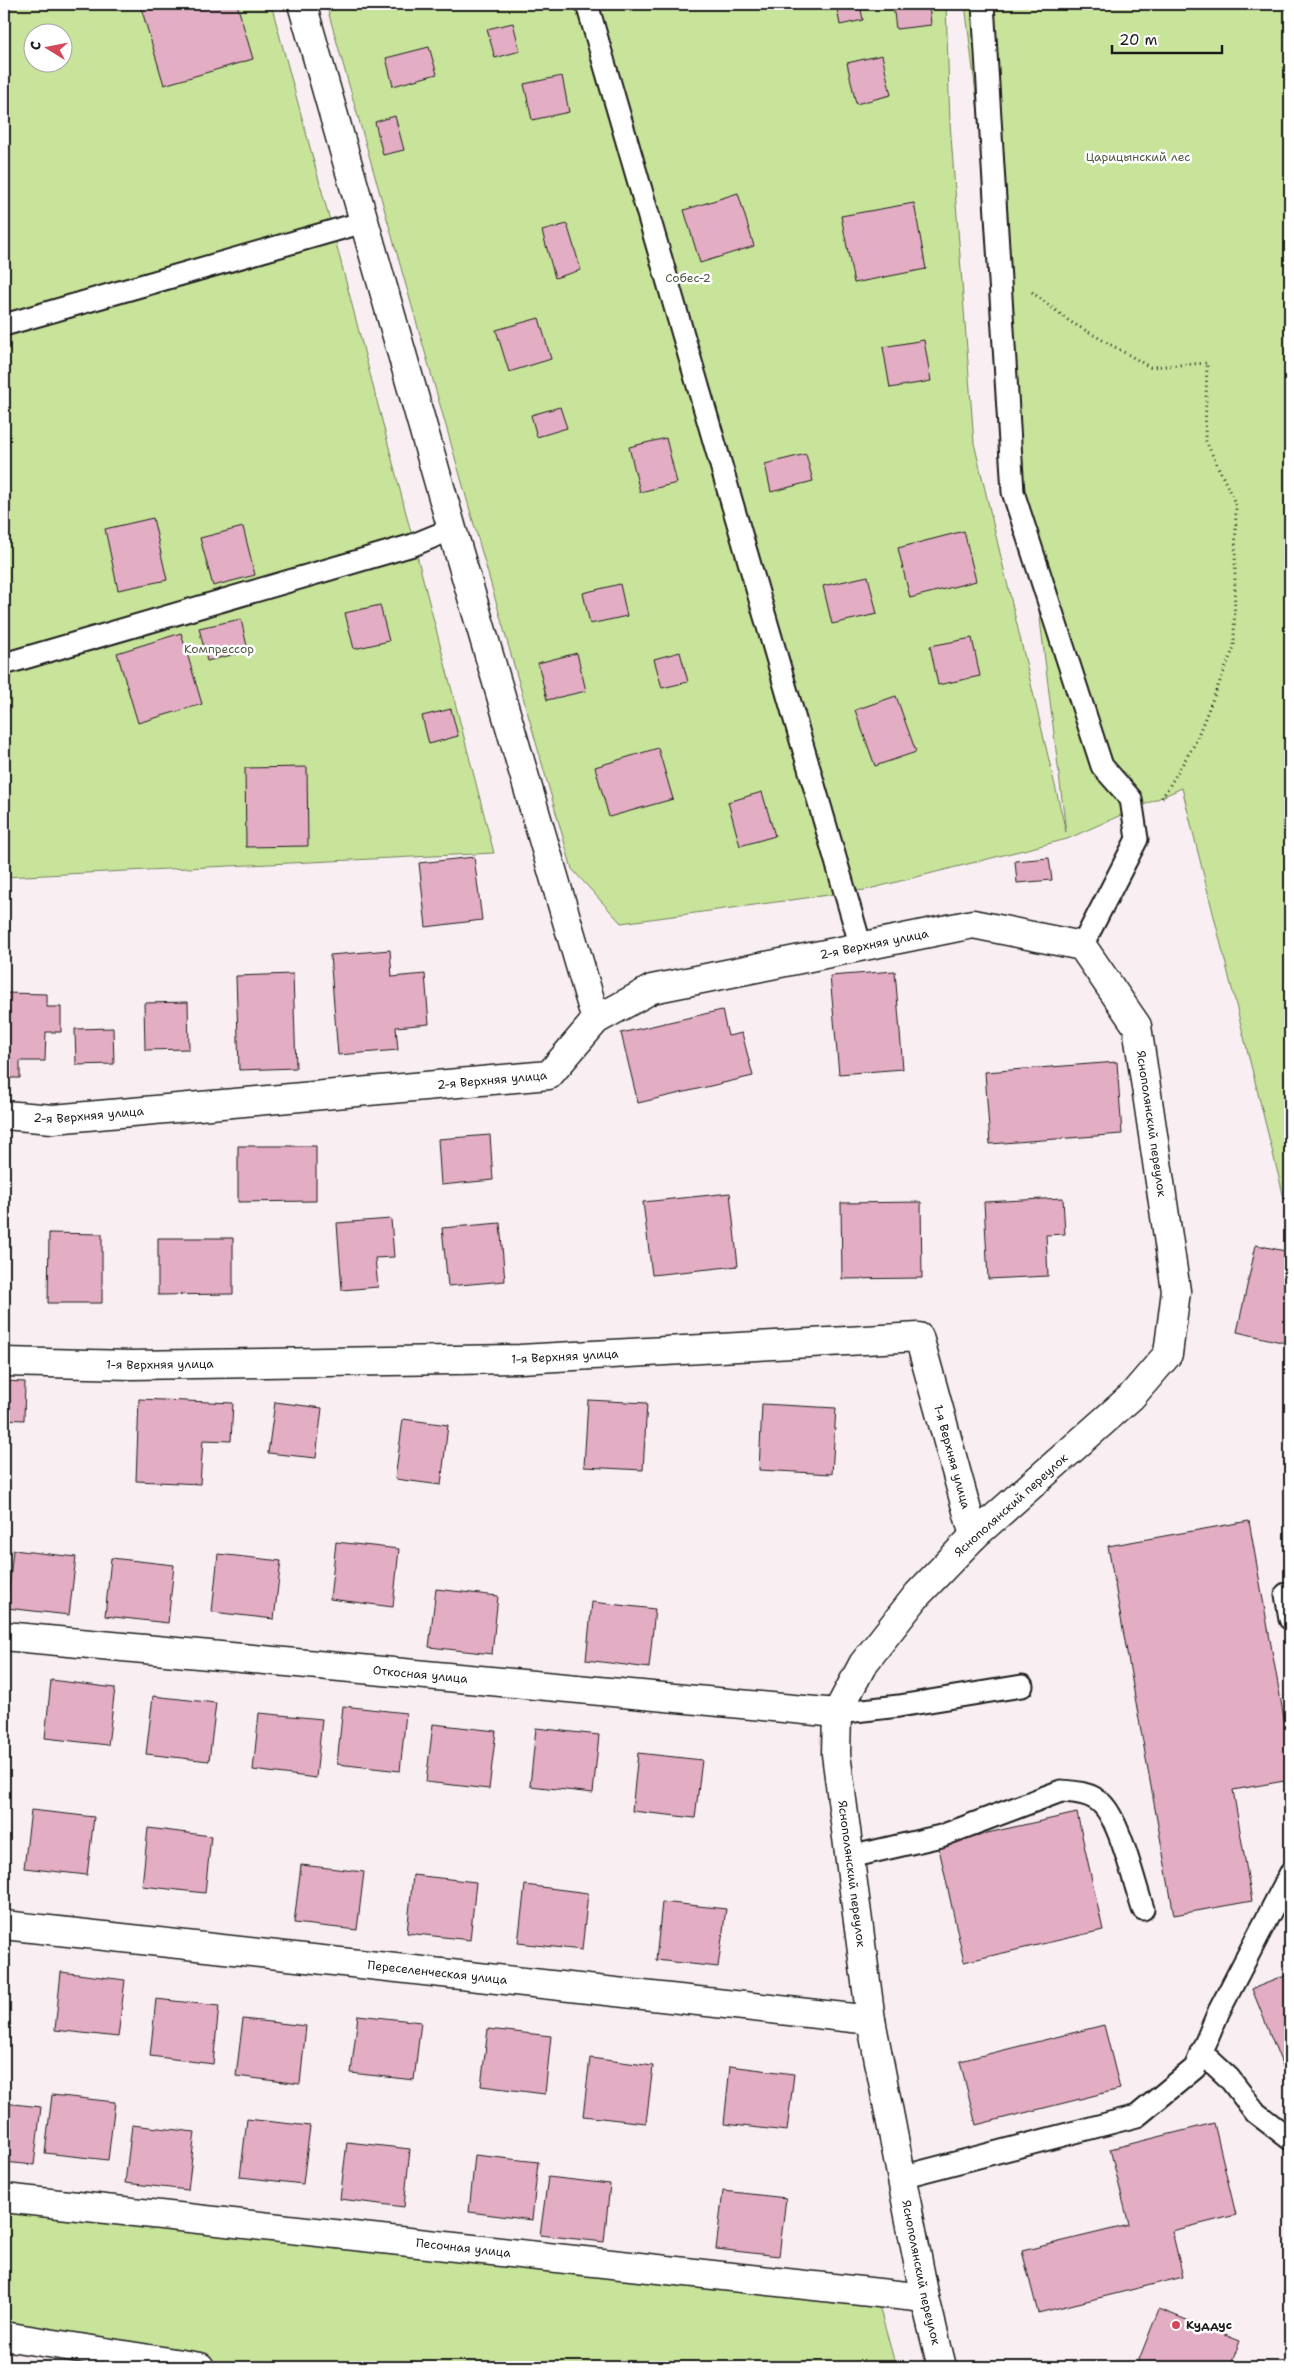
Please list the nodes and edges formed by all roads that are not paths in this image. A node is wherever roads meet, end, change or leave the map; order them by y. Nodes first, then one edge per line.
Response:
1 (302, 4) edge
2 (587, 4) edge
3 (983, 4) edge
4 (364, 222) junction
5 (4, 325) edge
6 (452, 530) junction
7 (4, 664) edge
8 (1082, 946) junction
9 (861, 947) junction
10 (596, 1020) junction
11 (4, 1115) edge
12 (4, 1362) edge
13 (974, 1536) junction
14 (1286, 1594) dead end
15 (1290, 1620) edge
16 (4, 1636) edge
17 (1022, 1686) dead end
18 (837, 1713) junction
19 (850, 1857) junction
20 (1290, 1874) edge
21 (1143, 1909) dead end
22 (4, 1924) edge
23 (871, 2020) junction
24 (1201, 2052) junction
25 (1290, 2139) edge
26 (901, 2178) junction
27 (4, 2198) edge
28 (925, 2298) junction
29 (4, 2336) edge
30 (200, 2367) edge
31 (942, 2367) edge

1 - 4 street
2 - 9 lane
3 - 8 lane
4 - 5 lane
4 - 6 street
6 - 7 lane
6 - 10 street
8 - 9 street, 2-я Верхняя улица
8 - 13 street, Яснополянский переулок
9 - 10 street, 2-я Верхняя улица
10 - 11 street, 2-я Верхняя улица
12 - 13 street, 1-я Верхняя улица
13 - 18 street, Яснополянский переулок
14 - 15 lane
16 - 18 street, Откосная улица
17 - 18 lane
18 - 19 street, Яснополянский переулок
19 - 21 lane
19 - 23 street, Яснополянский переулок
20 - 24 lane
22 - 23 street, Переселенческая улица
23 - 26 street, Яснополянский переулок
24 - 25 lane
24 - 26 lane
26 - 28 street, Яснополянский переулок
27 - 28 street, Песочная улица
28 - 31 street, Яснополянский переулок
29 - 30 street

